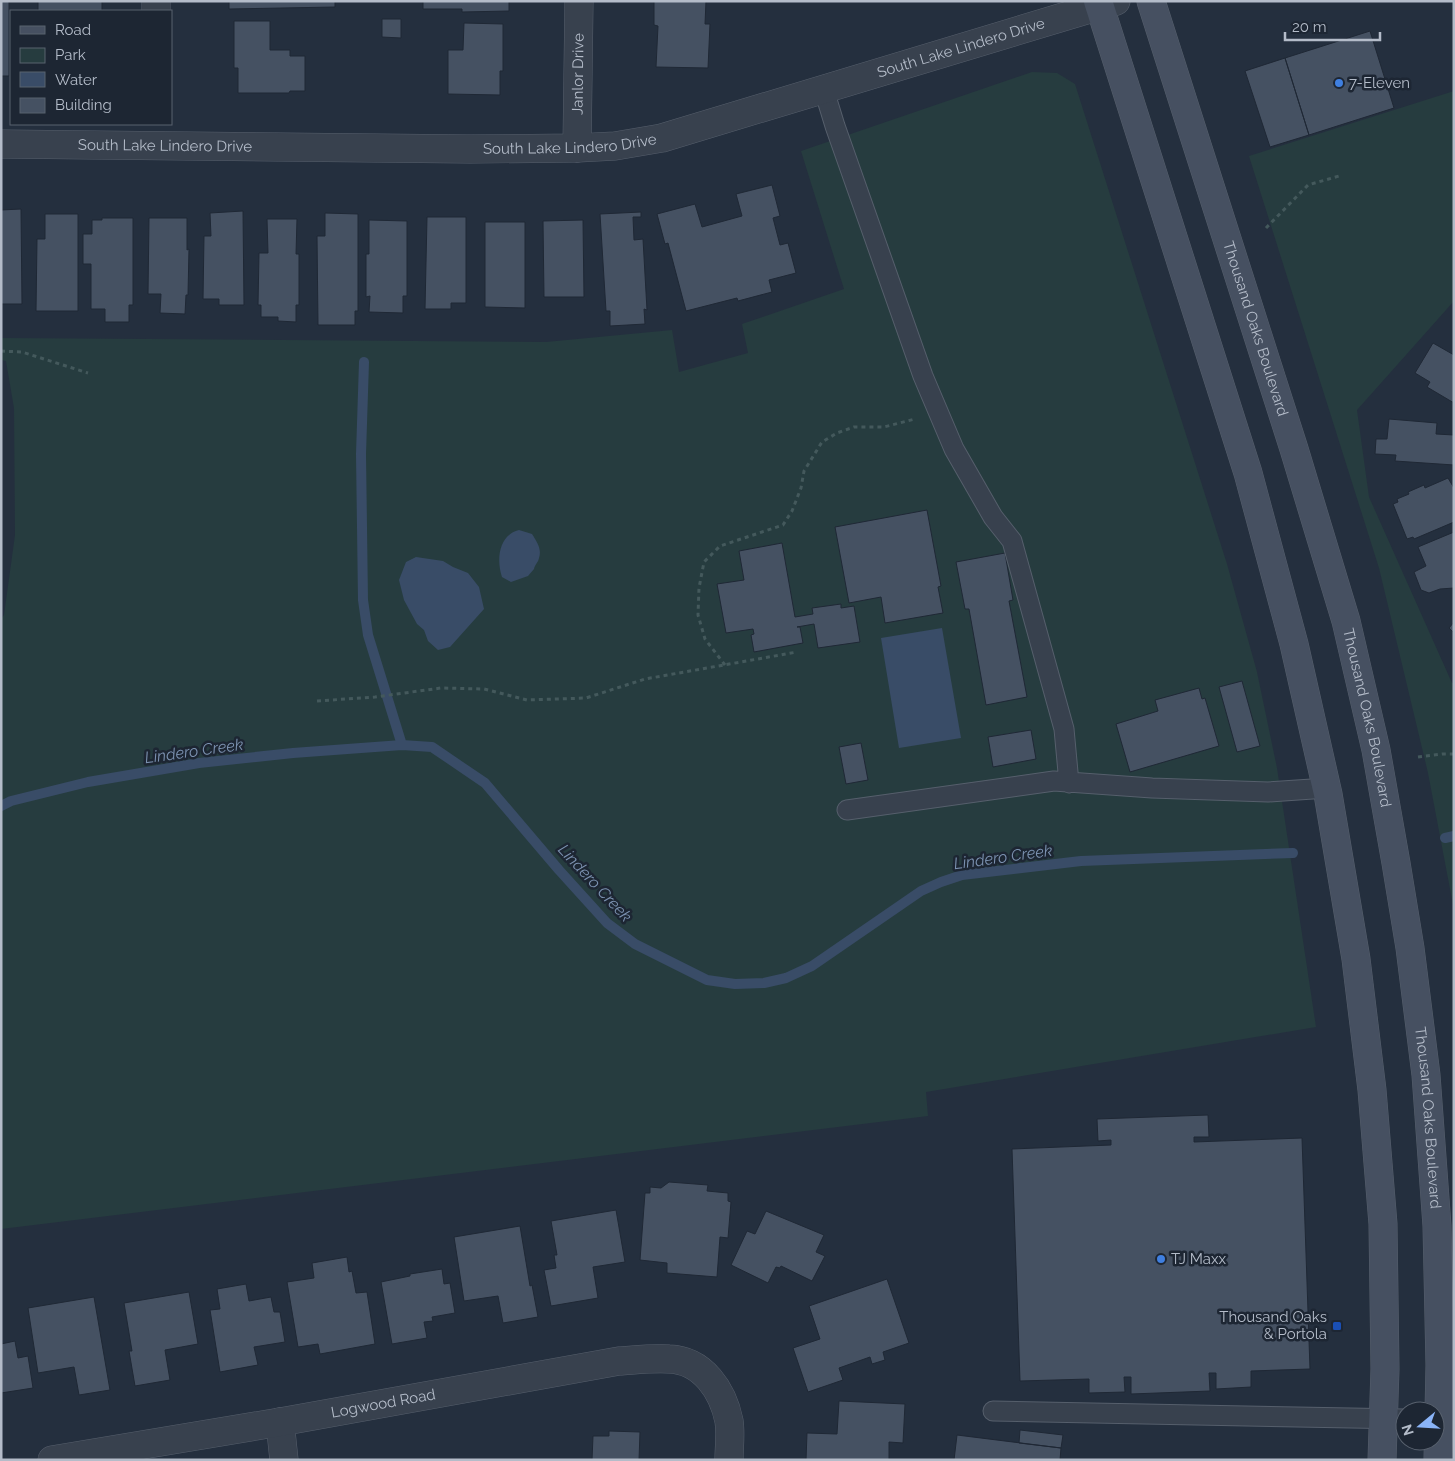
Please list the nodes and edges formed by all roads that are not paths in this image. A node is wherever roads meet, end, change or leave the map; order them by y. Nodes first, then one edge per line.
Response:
1 (578, 1) edge
2 (1151, 1) edge
3 (1105, 3) edge
4 (824, 90) junction
5 (156, 134) edge
6 (1, 144) edge
7 (577, 148) junction
8 (1069, 783) junction
9 (1327, 788) junction
10 (847, 810) dead end
11 (1442, 1401) edge
12 (993, 1411) dead end
13 (1394, 1419) edge
14 (280, 1422) junction
15 (52, 1460) edge
16 (284, 1460) edge
17 (729, 1460) edge
18 (1382, 1460) edge

1 - 7 street, Janlor Drive
2 - 11 main road, Thousand Oaks Boulevard
3 - 4 street, South Lake Lindero Drive
3 - 9 main road
4 - 7 street, South Lake Lindero Drive
4 - 8 lane
5 - 6 street, South Lake Lindero Drive
5 - 7 street, South Lake Lindero Drive
8 - 9 lane
8 - 10 lane
9 - 13 main road
12 - 13 lane
13 - 18 main road
14 - 15 street, Logwood Road
14 - 16 street
14 - 17 street, Logwood Road

